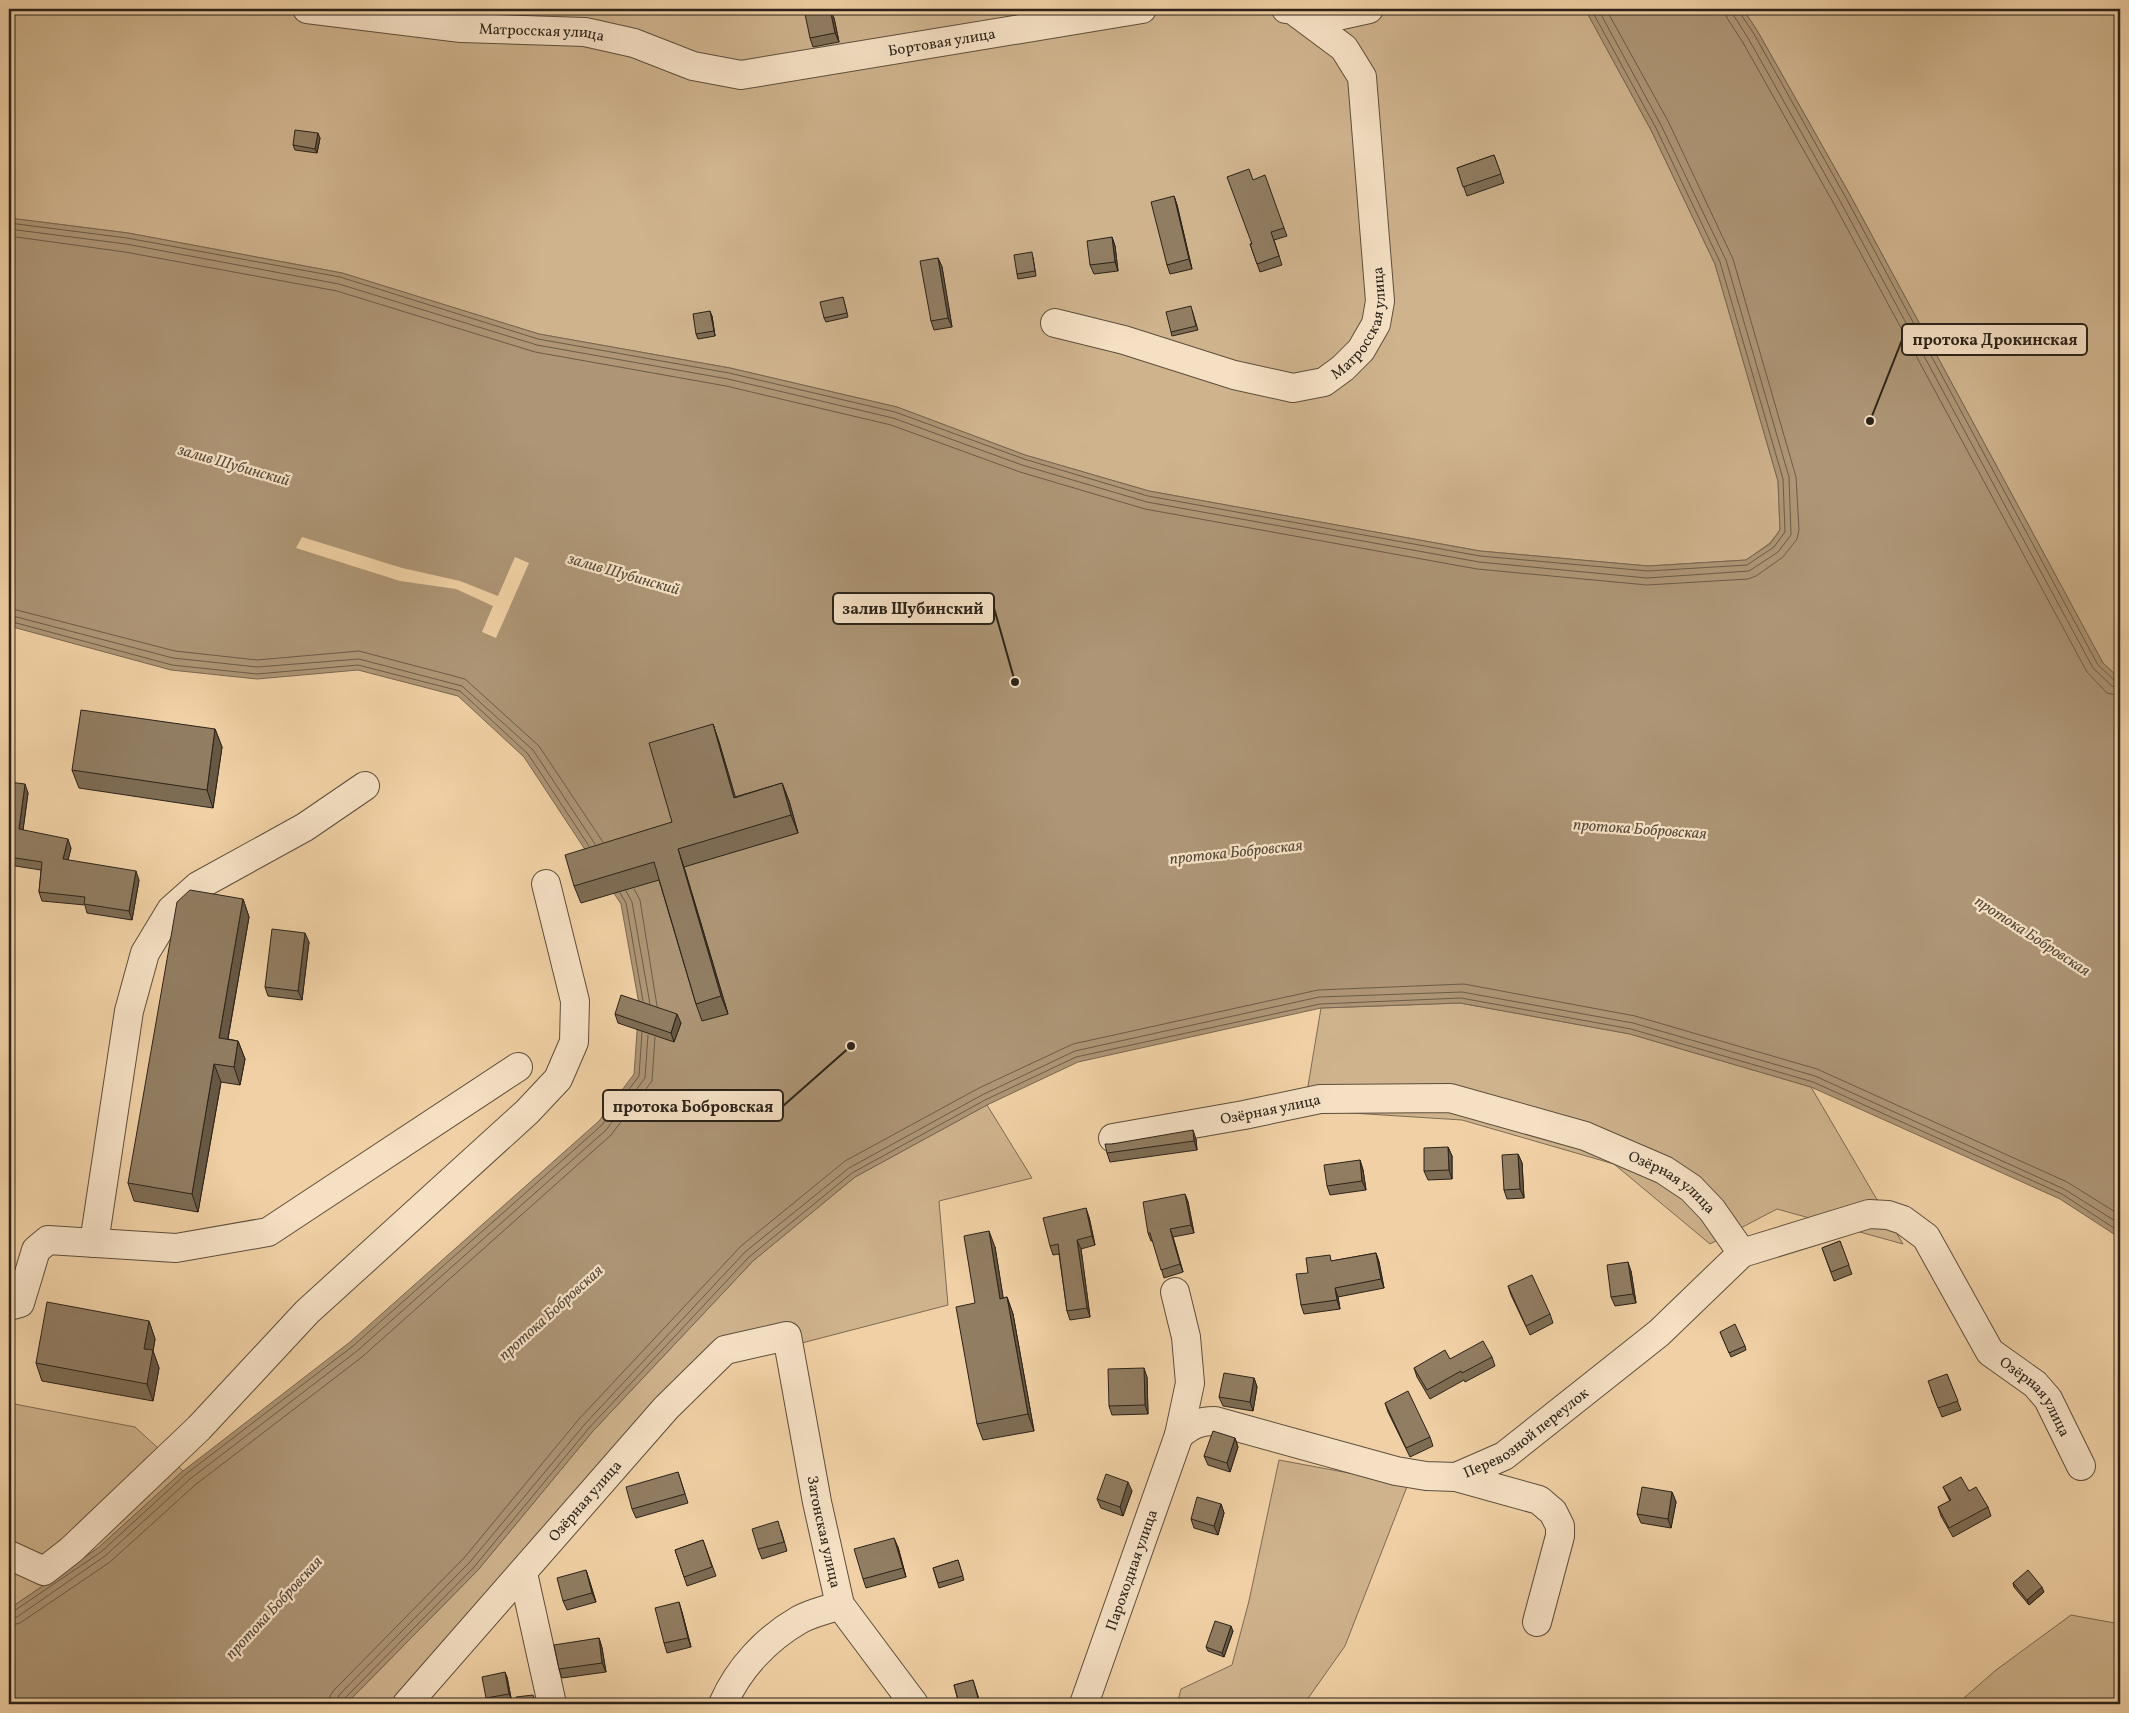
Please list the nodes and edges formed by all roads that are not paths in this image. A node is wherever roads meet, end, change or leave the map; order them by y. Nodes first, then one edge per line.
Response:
1 (307, 9) edge
2 (1142, 9) edge
3 (1370, 9) edge
4 (1296, 14) edge
5 (741, 75) joint
6 (1055, 323) dead end
7 (365, 786) dead end
8 (546, 884) dead end
9 (518, 1067) dead end
10 (1113, 1138) dead end
11 (94, 1243) junction
12 (1742, 1253) junction
13 (1174, 1292) dead end
14 (9, 1306) edge
15 (787, 1336) joint
16 (1179, 1436) junction
17 (2081, 1466) dead end
18 (1456, 1477) junction
19 (9, 1555) edge
20 (523, 1573) junction
21 (840, 1605) junction
22 (1537, 1622) dead end
23 (407, 1704) edge
24 (552, 1704) edge
25 (723, 1704) edge
26 (914, 1704) edge
27 (1084, 1704) edge

1 - 5 street, Матросская улица
2 - 5 street, Бортовая улица
3 - 4 street
4 - 6 street, Матросская улица
7 - 11 street
8 - 19 street
9 - 11 street
10 - 12 street, Озёрная улица
11 - 14 street
12 - 17 street, Озёрная улица
12 - 18 street, Перевозной переулок
13 - 16 street, Пароходная улица
15 - 20 street, Озёрная улица
15 - 21 street, Затонская улица
16 - 18 street, Перевозной переулок
16 - 27 street, Пароходная улица
18 - 22 street
20 - 23 street, Озёрная улица
20 - 24 street
21 - 25 street
21 - 26 street, Затонская улица

